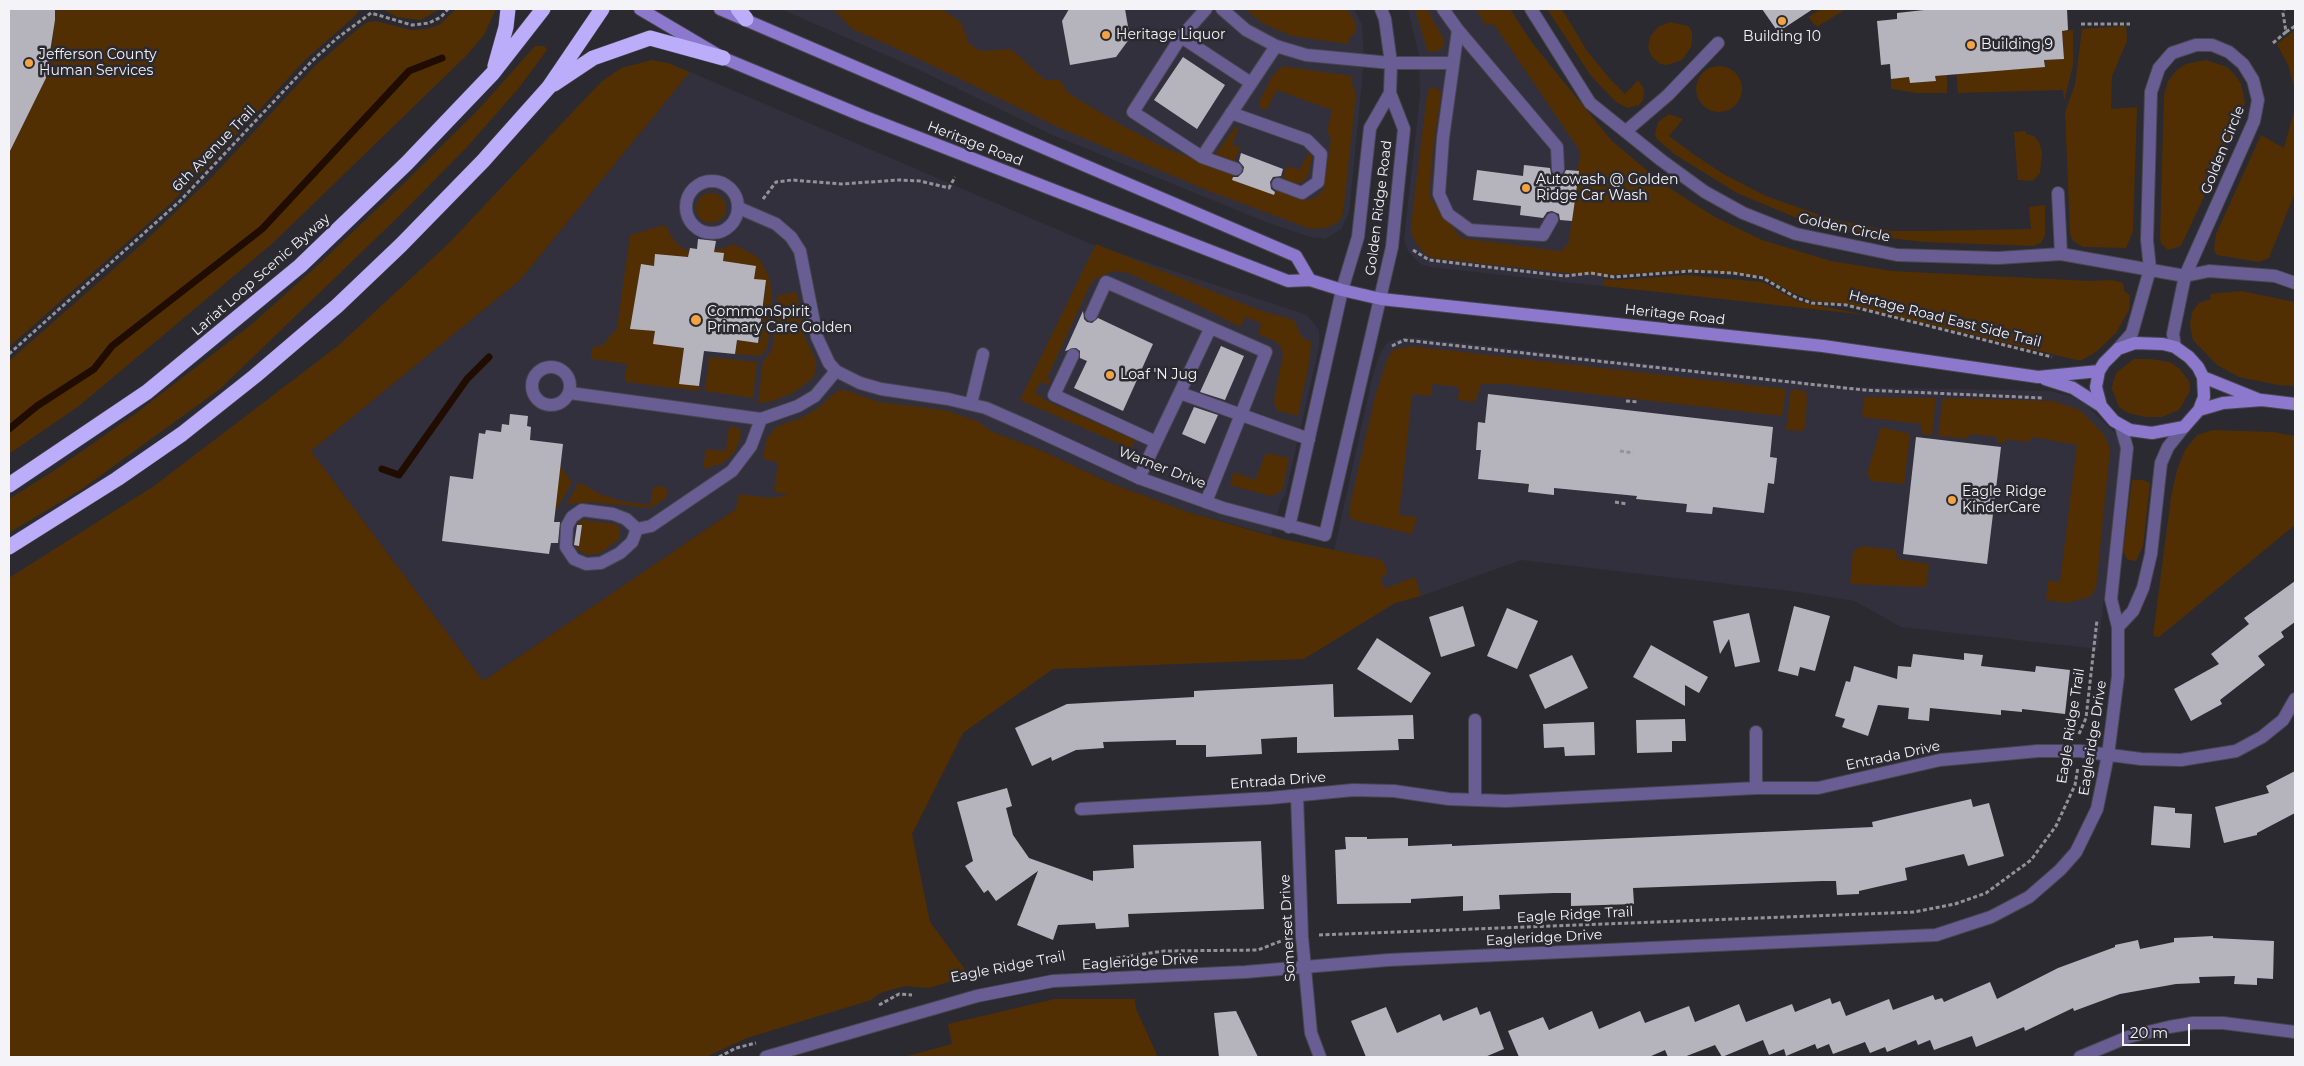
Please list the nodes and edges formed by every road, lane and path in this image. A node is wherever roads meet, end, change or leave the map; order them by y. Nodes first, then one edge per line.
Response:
1 (448, 9) edge
2 (508, 9) edge
3 (543, 9) edge
4 (602, 9) edge
5 (640, 9) edge
6 (720, 9) edge
7 (1206, 9) edge
8 (1222, 9) edge
9 (1381, 9) edge
10 (1443, 9) edge
11 (1530, 9) edge
12 (2284, 9) edge
13 (370, 11) edge
14 (742, 14) edge
15 (2081, 24) dead end
16 (2130, 24) dead end
17 (2295, 26) edge
18 (1458, 30) junction
19 (2286, 32) junction
20 (1181, 37) junction
21 (1718, 43) dead end
22 (2273, 43) dead end
23 (1276, 46) junction
24 (723, 58) junction
25 (1391, 62) junction
26 (1453, 63) junction
27 (493, 73) junction
28 (1251, 83) junction
29 (548, 87) junction
30 (1390, 93) junction
31 (1231, 113) junction
32 (1626, 130) junction
33 (1202, 157) junction
34 (1236, 169) dead end
35 (1558, 169) dead end
36 (955, 176) dead end
37 (1278, 184) dead end
38 (2058, 193) dead end
39 (738, 208) junction
40 (758, 215) junction
41 (1552, 219) dead end
42 (1413, 250) dead end
43 (2061, 254) junction
44 (2150, 270) junction
45 (2185, 276) junction
46 (1310, 280) junction
47 (2295, 282) edge
48 (1342, 290) junction
49 (1381, 299) junction
50 (1091, 315) dead end
51 (1210, 329) junction
52 (1392, 346) dead end
53 (2175, 347) junction
54 (2118, 349) junction
55 (9, 354) edge
56 (983, 354) dead end
57 (1073, 355) dead end
58 (2054, 358) dead end
59 (836, 371) junction
60 (2099, 371) junction
61 (2038, 376) junction
62 (2203, 377) junction
63 (570, 393) dead end
64 (1180, 393) junction
65 (2048, 398) dead end
66 (2262, 400) junction
67 (1626, 401) dead end
68 (1638, 402) dead end
69 (971, 404) junction
70 (2295, 404) edge
71 (2101, 406) junction
72 (2199, 410) junction
73 (1240, 415) junction
74 (761, 419) junction
75 (2122, 426) junction
76 (2184, 427) junction
77 (1309, 440) junction
78 (1156, 442) junction
79 (1620, 451) dead end
80 (1633, 453) dead end
81 (1139, 478) junction
82 (9, 485) edge
83 (1206, 502) junction
84 (1614, 502) dead end
85 (1627, 504) dead end
86 (1290, 528) junction
87 (637, 530) junction
88 (9, 547) edge
89 (2097, 617) dead end
90 (2118, 627) junction
91 (2295, 698) edge
92 (1474, 720) dead end
93 (1756, 732) dead end
94 (2080, 751) junction
95 (2108, 755) junction
96 (1756, 788) junction
97 (1297, 796) junction
98 (1475, 800) junction
99 (1081, 808) dead end
100 (1302, 937) junction
101 (1101, 960) dead end
102 (1305, 967) junction
103 (915, 995) dead end
104 (877, 1006) dead end
105 (2295, 1032) edge
106 (764, 1040) dead end
107 (719, 1057) edge
108 (766, 1057) edge
109 (1320, 1057) edge
110 (2080, 1057) edge

1 - 13 path, 6th Avenue Trail
2 - 27 highway
3 - 27 highway, Lariat Loop Scenic Byway
4 - 29 highway
5 - 24 main road, Heritage Road
6 - 14 main road, Heritage Road
7 - 20 street
8 - 23 street
9 - 25 street, Golden Ridge Road
10 - 18 street
11 - 32 street, Golden Circle
12 - 19 path
13 - 55 path, 6th Avenue Trail
14 - 46 main road, Heritage Road
15 - 16 path
17 - 19 path
18 - 26 street
18 - 35 street
19 - 22 path
20 - 28 street
20 - 33 street
21 - 32 street
23 - 25 street
23 - 28 street
24 - 29 highway
24 - 46 main road, Heritage Road
25 - 26 street
25 - 30 street, Golden Ridge Road
26 - 41 street
27 - 82 highway, Lariat Loop Scenic Byway
28 - 31 street
29 - 88 highway
30 - 48 street, Golden Ridge Road
30 - 49 street, Golden Ridge Road
31 - 33 street
31 - 37 street
32 - 43 street, Golden Circle
33 - 34 street
36 - 40 path
38 - 43 street
39 - 39 street
39 - 40 street
40 - 59 street
42 - 58 path, Hertage Road East Side Trail
43 - 44 street, Golden Circle
44 - 45 street, Golden Circle
44 - 45 street, Golden Circle
44 - 54 street, Golden Circle
45 - 47 street, Golden Circle
45 - 53 street, Golden Circle
46 - 48 main road, Heritage Road
48 - 49 main road, Heritage Road
48 - 77 street
49 - 61 main road, Heritage Road
49 - 86 street, Warner Drive
50 - 51 street
51 - 64 street
51 - 73 street
52 - 65 path
53 - 54 main road
53 - 62 main road
54 - 60 main road
56 - 69 street
57 - 78 street
59 - 69 street, Warner Drive
59 - 74 street
60 - 61 main road, Heritage Road
60 - 71 main road
61 - 71 main road, Heritage Road
62 - 66 main road
62 - 72 main road
63 - 74 street
64 - 73 street
64 - 78 street
66 - 70 main road
66 - 72 main road
67 - 68 path
69 - 81 street, Warner Drive
71 - 75 main road
72 - 76 main road
73 - 77 street
73 - 83 street
74 - 87 street
75 - 76 main road
75 - 90 street, Eagleridge Drive
76 - 90 street
77 - 86 street
78 - 81 street
79 - 80 path
81 - 83 street, Warner Drive
83 - 86 street, Warner Drive
84 - 85 path
87 - 87 street
89 - 94 path, Eagle Ridge Trail
90 - 95 street, Eagleridge Drive
91 - 95 street, Entrada Drive
92 - 98 street
93 - 96 street
94 - 95 street, Entrada Drive
94 - 96 street, Entrada Drive
94 - 100 path, Eagle Ridge Trail
95 - 102 street, Eagleridge Drive
96 - 98 street, Entrada Drive
97 - 98 street, Entrada Drive
97 - 99 street, Entrada Drive
97 - 100 street, Somerset Drive
100 - 101 path, Eagle Ridge Trail
100 - 102 street, Somerset Drive
102 - 108 street, Eagleridge Drive
102 - 109 street, Somerset Drive
103 - 104 path
105 - 110 street
106 - 107 path

